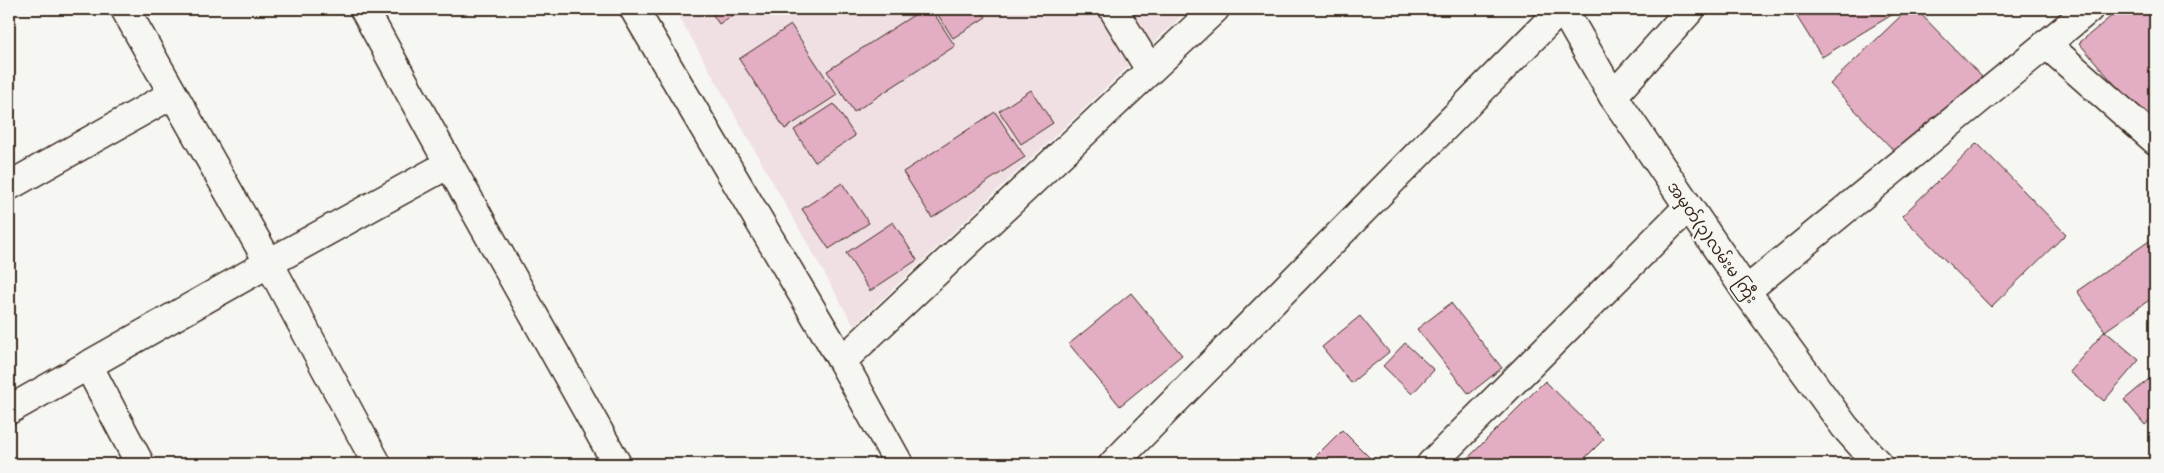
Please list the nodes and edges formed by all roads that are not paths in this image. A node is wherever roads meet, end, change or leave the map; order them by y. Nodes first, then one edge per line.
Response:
1 (125, 9) edge
2 (364, 9) edge
3 (634, 9) edge
4 (1113, 9) edge
5 (1215, 9) edge
6 (1562, 9) edge
7 (1691, 9) edge
8 (2089, 9) edge
9 (2046, 44) junction
10 (1150, 70) junction
11 (173, 94) junction
12 (1613, 96) junction
13 (2155, 140) edge
14 (449, 164) junction
15 (9, 186) edge
16 (1688, 207) junction
17 (268, 263) junction
18 (1746, 291) junction
19 (842, 361) junction
20 (88, 365) junction
21 (9, 410) edge
22 (140, 464) edge
23 (377, 464) edge
24 (617, 464) edge
25 (899, 464) edge
26 (1113, 464) edge
27 (1431, 464) edge
28 (1878, 464) edge

1 - 11 street
2 - 14 street
3 - 19 street
4 - 10 street
5 - 10 street
6 - 12 street, အမှတ်(၃)လမ်းမ ကြီး
6 - 26 street
7 - 12 street
8 - 9 street
9 - 13 street
9 - 18 street
10 - 19 street
11 - 15 street
11 - 17 street
12 - 16 street, အမှတ်(၃)လမ်းမ ကြီး
14 - 17 street
14 - 24 street
16 - 18 street, အမှတ်(၃)လမ်းမ ကြီး
16 - 27 street
17 - 20 street
17 - 23 street
18 - 28 street, အမှတ်(၃)လမ်းမ ကြီး
19 - 25 street
20 - 21 street
20 - 22 street

